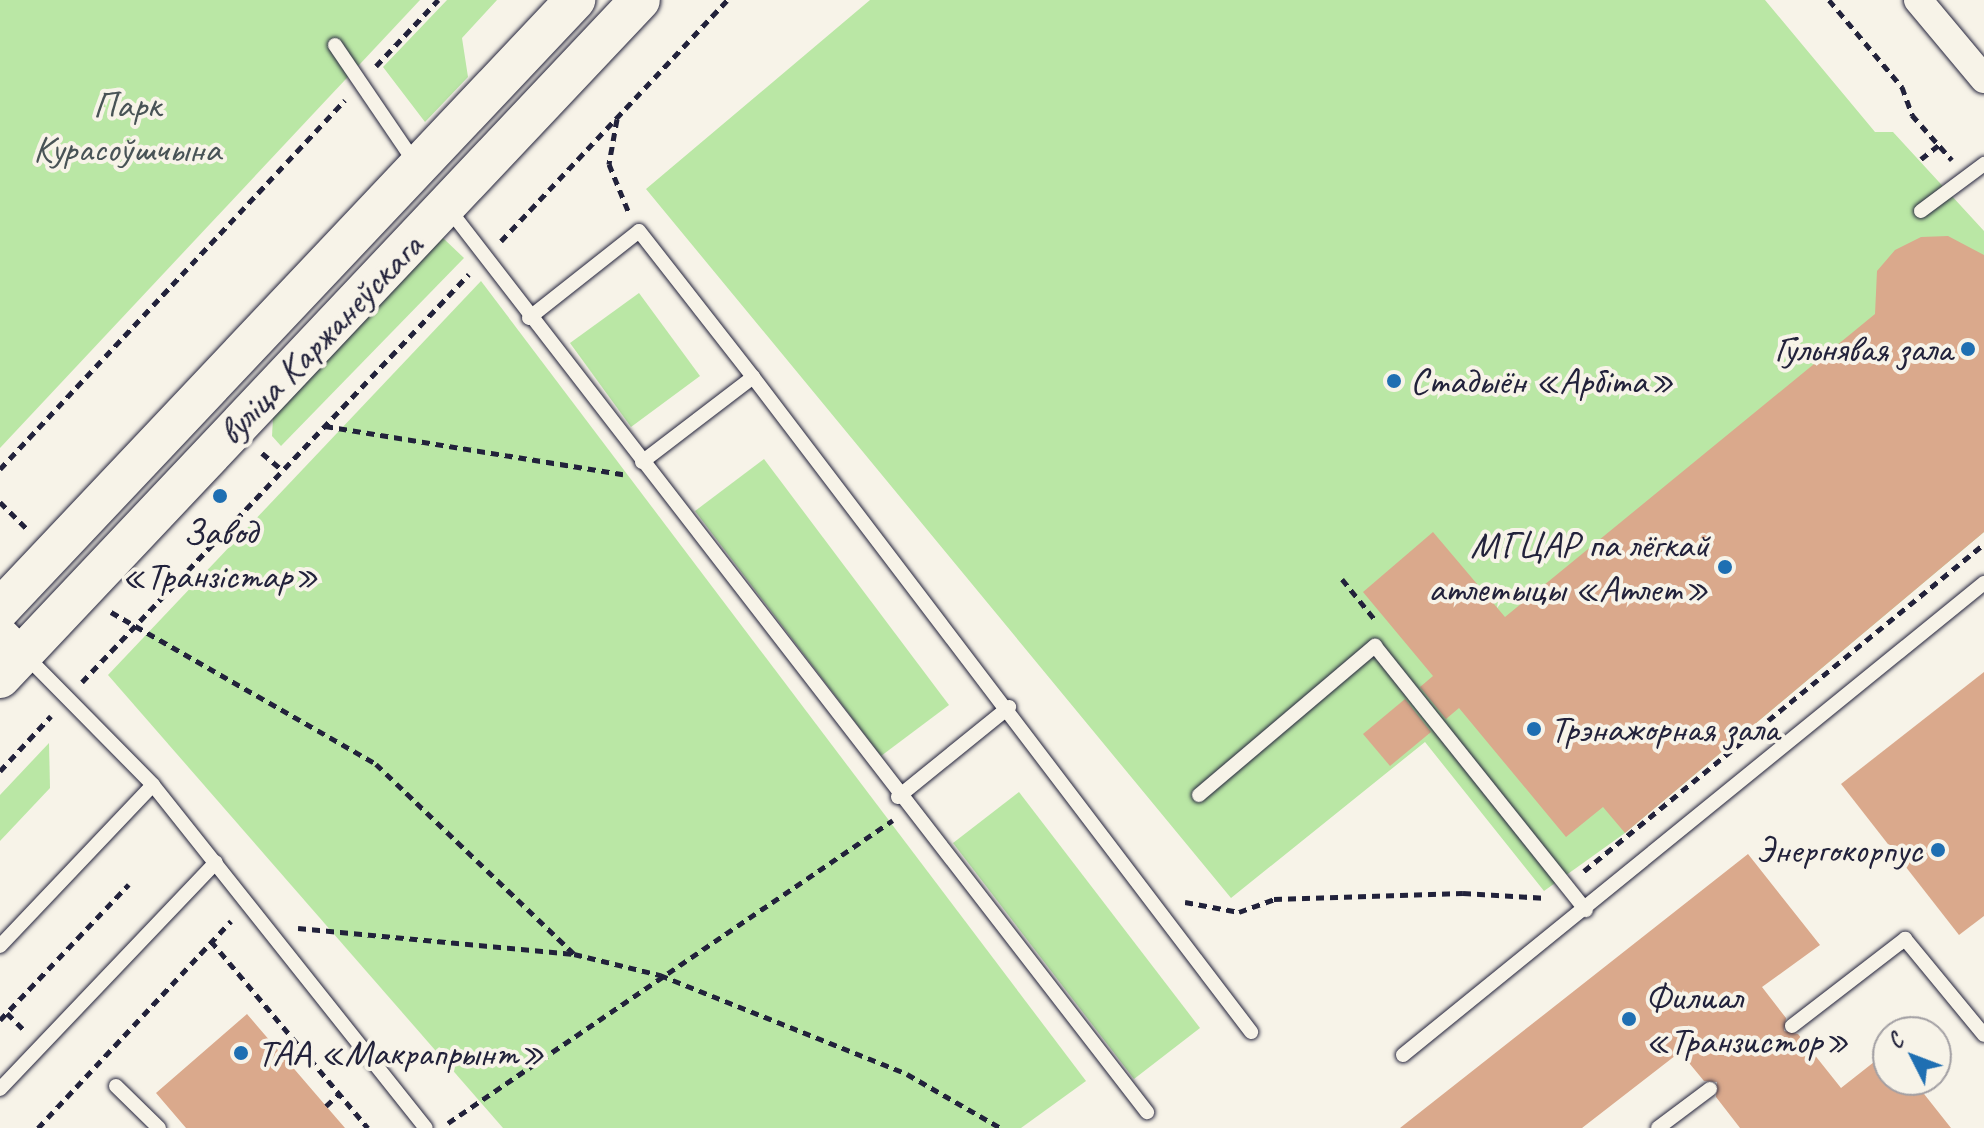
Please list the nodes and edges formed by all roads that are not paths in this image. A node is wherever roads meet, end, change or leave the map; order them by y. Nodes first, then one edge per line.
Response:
1 (575, 0) edge
2 (640, 0) edge
3 (1918, 0) edge
4 (335, 45) dead end
5 (1984, 79) edge
6 (1984, 164) edge
7 (419, 167) junction
8 (447, 207) junction
9 (1921, 211) dead end
10 (529, 318) junction
11 (753, 377) junction
12 (642, 462) junction
13 (1984, 583) edge
14 (0, 609) edge
15 (8, 654) edge
16 (1009, 707) junction
17 (153, 785) junction
18 (1199, 795) dead end
19 (903, 803) junction
20 (216, 862) junction
21 (1586, 910) junction
22 (0, 946) edge
23 (1979, 1017) edge
24 (1792, 1026) dead end
25 (1251, 1032) dead end
26 (1984, 1035) edge
27 (1403, 1055) dead end
28 (116, 1086) dead end
29 (0, 1089) edge
30 (1710, 1089) dead end
31 (1147, 1112) dead end
32 (159, 1128) edge
33 (426, 1128) edge
34 (1658, 1128) edge

1 - 7 main road, вуліца Каржанеўскага
2 - 8 main road, вуліца Каржанеўскага
3 - 5 street
4 - 7 lane
6 - 9 lane
7 - 8 street
7 - 14 main road, вуліца Каржанеўскага
8 - 10 lane
8 - 15 main road, вуліца Каржанеўскага
10 - 11 lane
10 - 12 lane
11 - 12 lane
11 - 16 lane
12 - 19 lane
13 - 21 lane
15 - 17 lane
16 - 19 lane
16 - 25 lane
17 - 20 lane
17 - 22 lane
18 - 21 lane
19 - 31 lane
20 - 29 lane
20 - 33 lane
21 - 27 lane
23 - 24 lane
23 - 26 lane
28 - 32 lane
30 - 34 lane

